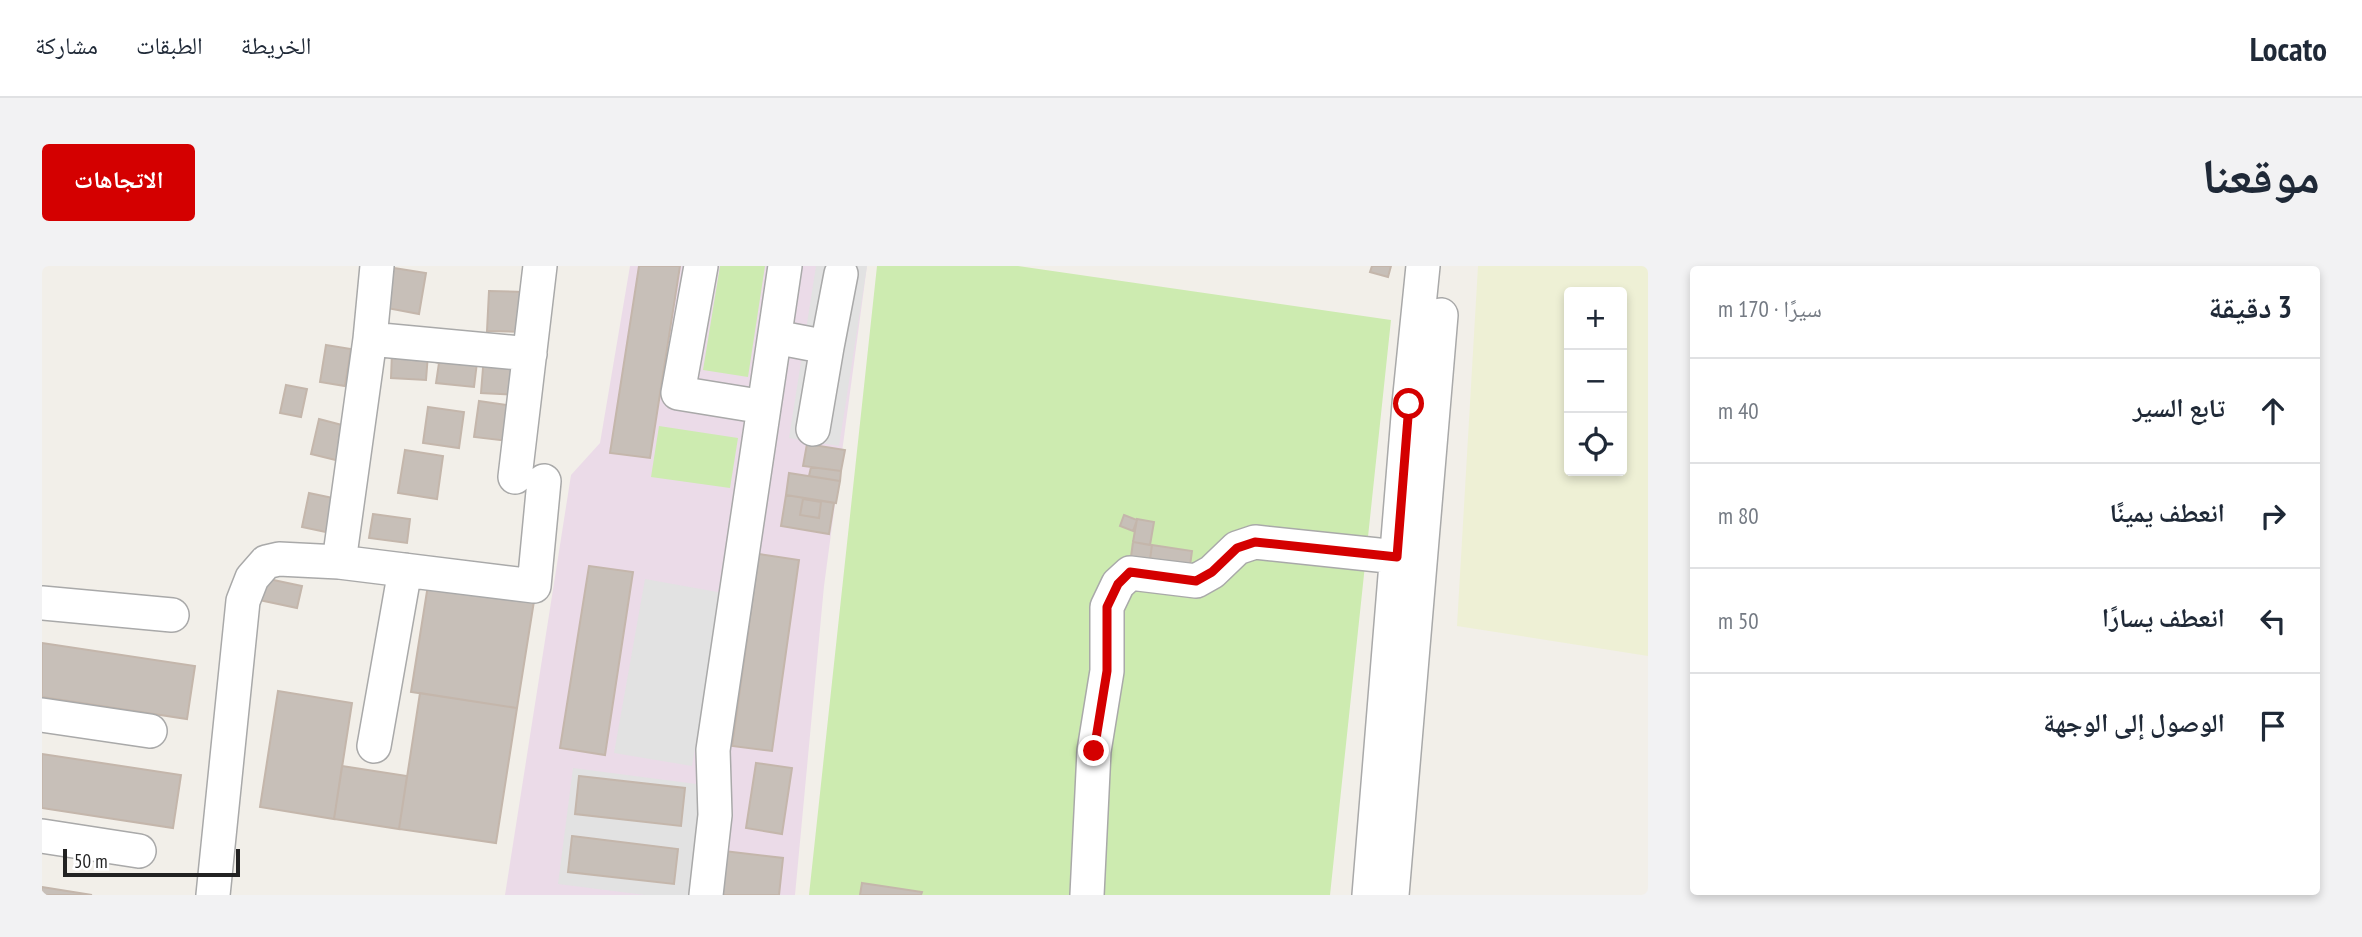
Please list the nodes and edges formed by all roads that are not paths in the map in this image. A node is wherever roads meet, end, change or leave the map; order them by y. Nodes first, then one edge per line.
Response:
1 (377, 266) edge
2 (540, 266) edge
3 (701, 266) edge
4 (785, 266) edge
5 (1423, 266) edge
6 (1445, 266) edge
7 (841, 274) dead end
8 (775, 337) junction
9 (370, 339) junction
10 (827, 347) junction
11 (530, 354) junction
12 (764, 407) junction
13 (813, 429) dead end
14 (1397, 557) junction
15 (339, 562) junction
16 (405, 570) junction
17 (42, 603) edge
18 (172, 615) dead end
19 (42, 715) edge
20 (150, 731) dead end
21 (374, 746) dead end
22 (42, 836) edge
23 (139, 851) dead end
24 (212, 895) edge
25 (706, 895) edge
26 (1087, 895) edge
27 (1369, 895) edge
28 (1392, 895) edge

1 - 9 street
2 - 11 street
3 - 12 street
4 - 8 street
5 - 14 street
6 - 28 street
7 - 10 street
8 - 10 street
8 - 12 street
9 - 11 street
9 - 15 street
10 - 13 street
11 - 16 street
12 - 25 street
14 - 26 street
14 - 27 street
15 - 16 street
15 - 24 street
16 - 21 street
17 - 18 street
19 - 20 street
22 - 23 street

